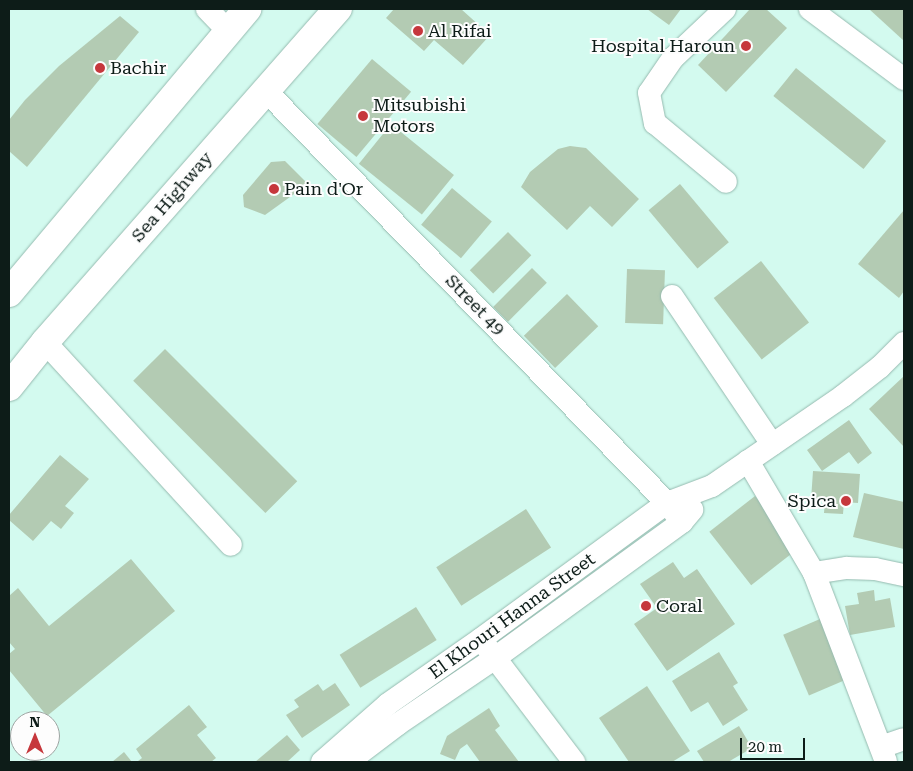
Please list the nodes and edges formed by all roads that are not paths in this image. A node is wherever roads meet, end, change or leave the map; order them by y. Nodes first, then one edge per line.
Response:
1 (206, 9) edge
2 (247, 9) edge
3 (338, 9) edge
4 (725, 9) edge
5 (810, 9) edge
6 (228, 31) junction
7 (904, 79) edge
8 (265, 90) junction
9 (726, 182) dead end
10 (9, 293) edge
11 (672, 296) dead end
12 (44, 342) junction
13 (904, 343) edge
14 (9, 387) edge
15 (772, 444) junction
16 (748, 461) junction
17 (712, 486) junction
18 (668, 503) junction
19 (682, 522) junction
20 (231, 545) dead end
21 (814, 573) junction
22 (904, 575) edge
23 (481, 639) junction
24 (495, 658) junction
25 (904, 739) edge
26 (884, 754) edge
27 (322, 762) edge
28 (348, 762) edge
29 (574, 762) edge

1 - 6 street
2 - 6 highway
3 - 8 highway, Sea Highway
4 - 9 street
5 - 7 street
6 - 10 highway
8 - 12 highway, Sea Highway
8 - 18 street, Street 49
11 - 15 street
12 - 14 highway, Sea Highway
12 - 20 street
13 - 15 street, El Khouri Hanna Street
15 - 16 street, El Khouri Hanna Street
16 - 17 street, El Khouri Hanna Street
16 - 21 street
17 - 18 street, El Khouri Hanna Street
17 - 19 street, El Khouri Hanna Street
18 - 19 street, Street 49
18 - 23 street, El Khouri Hanna Street
19 - 24 street, El Khouri Hanna Street
21 - 22 street
21 - 26 street
23 - 24 street
23 - 27 street, El Khouri Hanna Street
24 - 28 street, El Khouri Hanna Street
24 - 29 street
25 - 26 street

